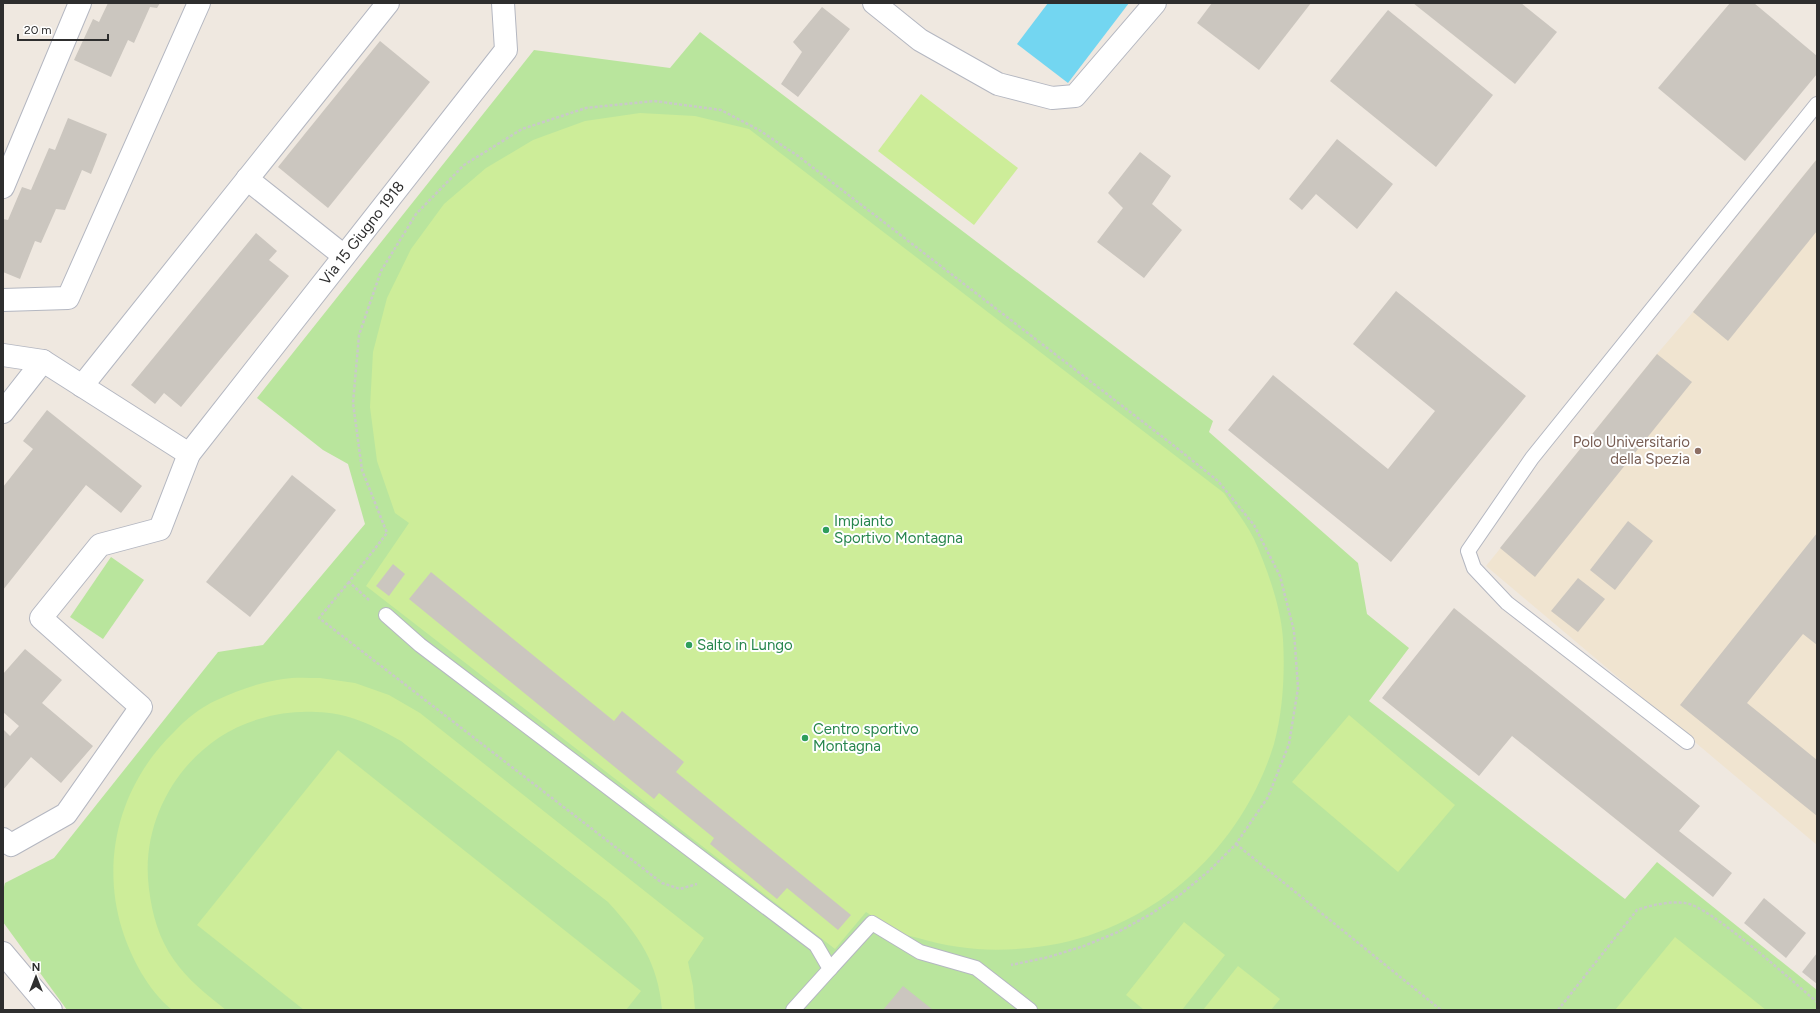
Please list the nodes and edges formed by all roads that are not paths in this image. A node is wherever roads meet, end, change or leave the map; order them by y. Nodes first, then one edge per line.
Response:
1 (80, 3) edge
2 (199, 3) edge
3 (388, 3) edge
4 (503, 3) edge
5 (874, 3) edge
6 (1155, 3) edge
7 (1817, 104) edge
8 (248, 179) junction
9 (3, 187) edge
10 (344, 256) junction
11 (3, 300) edge
12 (3, 355) edge
13 (43, 361) junction
14 (82, 386) junction
15 (3, 412) edge
16 (189, 454) junction
17 (386, 615) dead end
18 (1687, 742) dead end
19 (6, 847) edge
20 (3, 953) edge
21 (830, 968) junction
22 (51, 1010) edge
23 (793, 1010) edge
24 (1030, 1010) edge

1 - 9 street
2 - 11 street
3 - 8 street
4 - 10 street, Via 15 Giugno 1918
5 - 6 street
7 - 18 lane
8 - 10 street
8 - 14 street
10 - 16 street, Via 15 Giugno 1918
12 - 13 street
13 - 14 street
13 - 15 street
14 - 16 street
16 - 19 street, Via 15 Giugno 1918
17 - 21 lane
20 - 22 street
21 - 23 lane
21 - 24 lane

